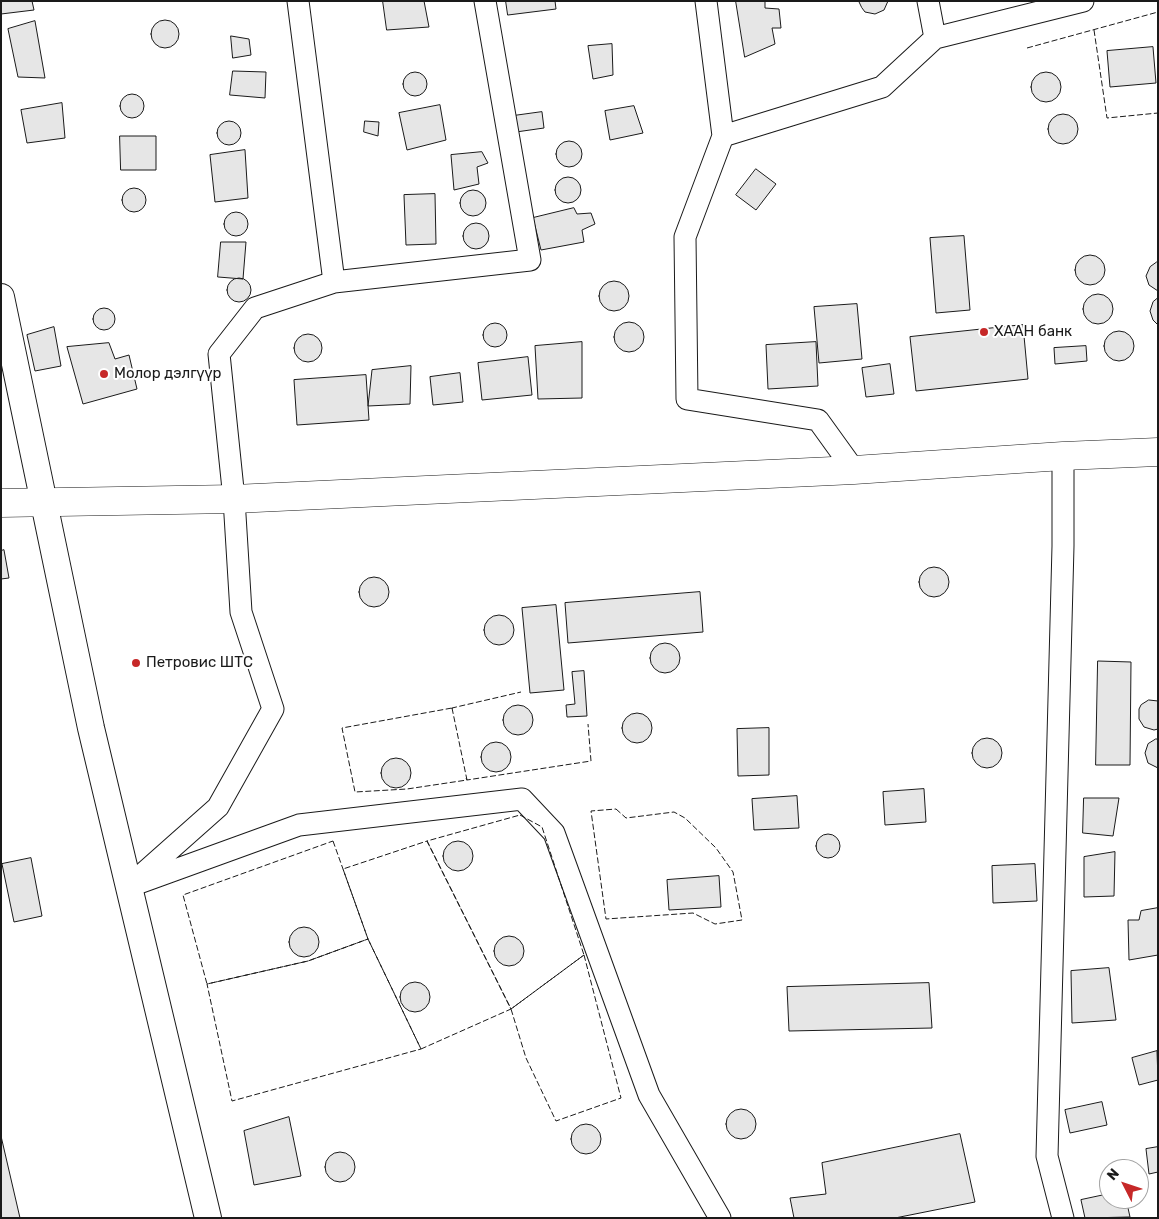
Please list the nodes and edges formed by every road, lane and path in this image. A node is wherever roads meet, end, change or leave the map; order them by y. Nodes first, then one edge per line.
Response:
1 (298, 1) edge
2 (485, 1) edge
3 (706, 1) edge
4 (928, 1) edge
5 (1083, 1) edge
6 (935, 38) junction
7 (723, 136) junction
8 (334, 282) junction
9 (1, 297) edge
10 (1158, 452) edge
11 (1063, 456) junction
12 (854, 470) junction
13 (234, 498) junction
14 (45, 501) junction
15 (1, 503) edge
16 (128, 887) junction
17 (208, 1218) edge
18 (720, 1218) edge
19 (1063, 1218) edge

1 - 8 street
2 - 8 street
3 - 7 street
4 - 6 street
5 - 6 street
6 - 7 street
7 - 12 street
8 - 13 street
9 - 14 street
10 - 11 highway
11 - 12 highway
11 - 19 street
12 - 13 highway
13 - 14 highway
13 - 16 street
14 - 15 highway
14 - 16 street
16 - 17 street
16 - 18 street

